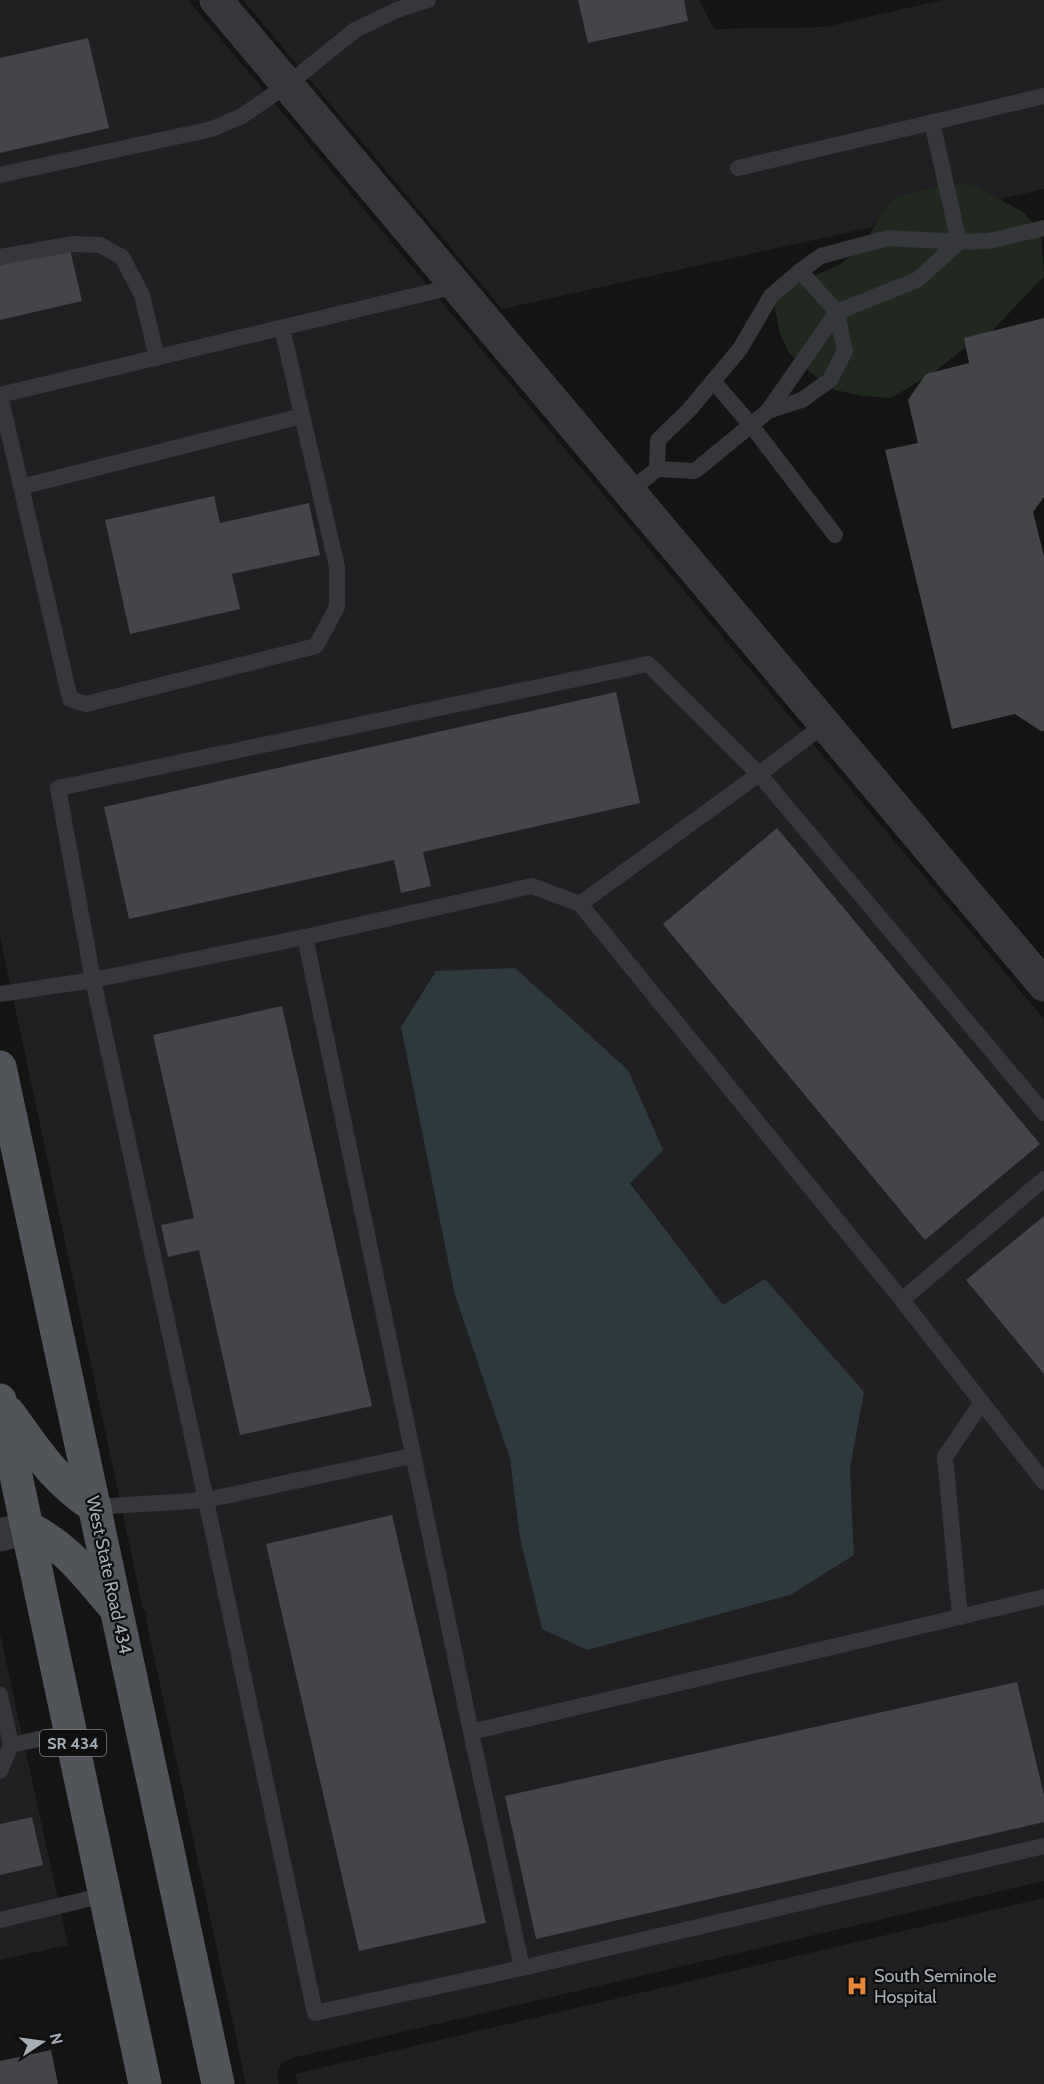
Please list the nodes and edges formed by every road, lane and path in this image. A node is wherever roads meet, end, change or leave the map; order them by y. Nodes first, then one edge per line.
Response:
1 (216, 0) edge
2 (428, 0) edge
3 (287, 85) junction
4 (1044, 96) edge
5 (932, 122) junction
6 (738, 168) dead end
7 (0, 175) edge
8 (1044, 228) edge
9 (959, 242) junction
10 (0, 256) edge
11 (800, 272) junction
12 (456, 286) junction
13 (837, 312) junction
14 (282, 328) junction
15 (157, 358) junction
16 (713, 381) junction
17 (0, 395) edge
18 (768, 411) junction
19 (302, 416) junction
20 (751, 425) junction
21 (657, 469) junction
22 (21, 487) junction
23 (629, 492) junction
24 (835, 535) dead end
25 (825, 724) junction
26 (759, 774) junction
27 (580, 904) junction
28 (305, 937) junction
29 (93, 980) junction
30 (1044, 985) edge
31 (0, 994) edge
32 (0, 1067) edge
33 (1044, 1113) edge
34 (1044, 1179) edge
35 (902, 1300) junction
36 (982, 1402) junction
37 (1, 1412) edge
38 (412, 1456) junction
39 (1044, 1482) edge
40 (206, 1500) junction
41 (94, 1507) junction
42 (14, 1531) edge
43 (1044, 1597) edge
44 (117, 1610) junction
45 (960, 1617) junction
46 (0, 1695) edge
47 (71, 1732) junction
48 (471, 1732) junction
49 (11, 1745) junction
50 (0, 1771) edge
51 (1044, 1846) edge
52 (105, 1895) junction
53 (0, 1920) edge
54 (522, 1968) junction
55 (145, 2084) edge
56 (218, 2084) edge

1 - 3 street
2 - 3 lane
3 - 7 lane
3 - 12 street
4 - 5 lane
5 - 6 lane
5 - 9 lane
8 - 9 lane
9 - 11 lane
9 - 13 lane
10 - 15 lane
11 - 13 lane
11 - 16 lane
12 - 14 lane
12 - 23 street
13 - 18 lane
13 - 18 lane
14 - 15 lane
14 - 19 lane
15 - 17 lane
16 - 20 lane
16 - 21 lane
17 - 22 lane
18 - 20 lane
19 - 22 lane
19 - 22 lane
20 - 21 lane
20 - 24 lane
21 - 23 lane
23 - 25 street
25 - 26 lane
25 - 30 street
26 - 27 lane
26 - 29 lane
26 - 33 lane
27 - 28 lane
27 - 35 lane
28 - 29 lane
28 - 38 lane
29 - 31 lane
29 - 40 lane
32 - 41 main road, West State Road 434
34 - 35 lane
35 - 36 lane
36 - 39 lane
36 - 45 lane
37 - 41 main road
37 - 42 main road, SR 434
38 - 40 lane
38 - 48 lane
40 - 41 lane
40 - 54 lane
41 - 44 main road, West State Road 434
42 - 44 main road
42 - 47 main road, SR 434
43 - 45 lane
44 - 56 main road, West State Road 434
45 - 48 lane
46 - 49 lane
47 - 49 lane
47 - 52 main road, SR 434
48 - 54 lane
49 - 50 lane
51 - 54 lane
52 - 53 lane
52 - 55 main road, SR 434

